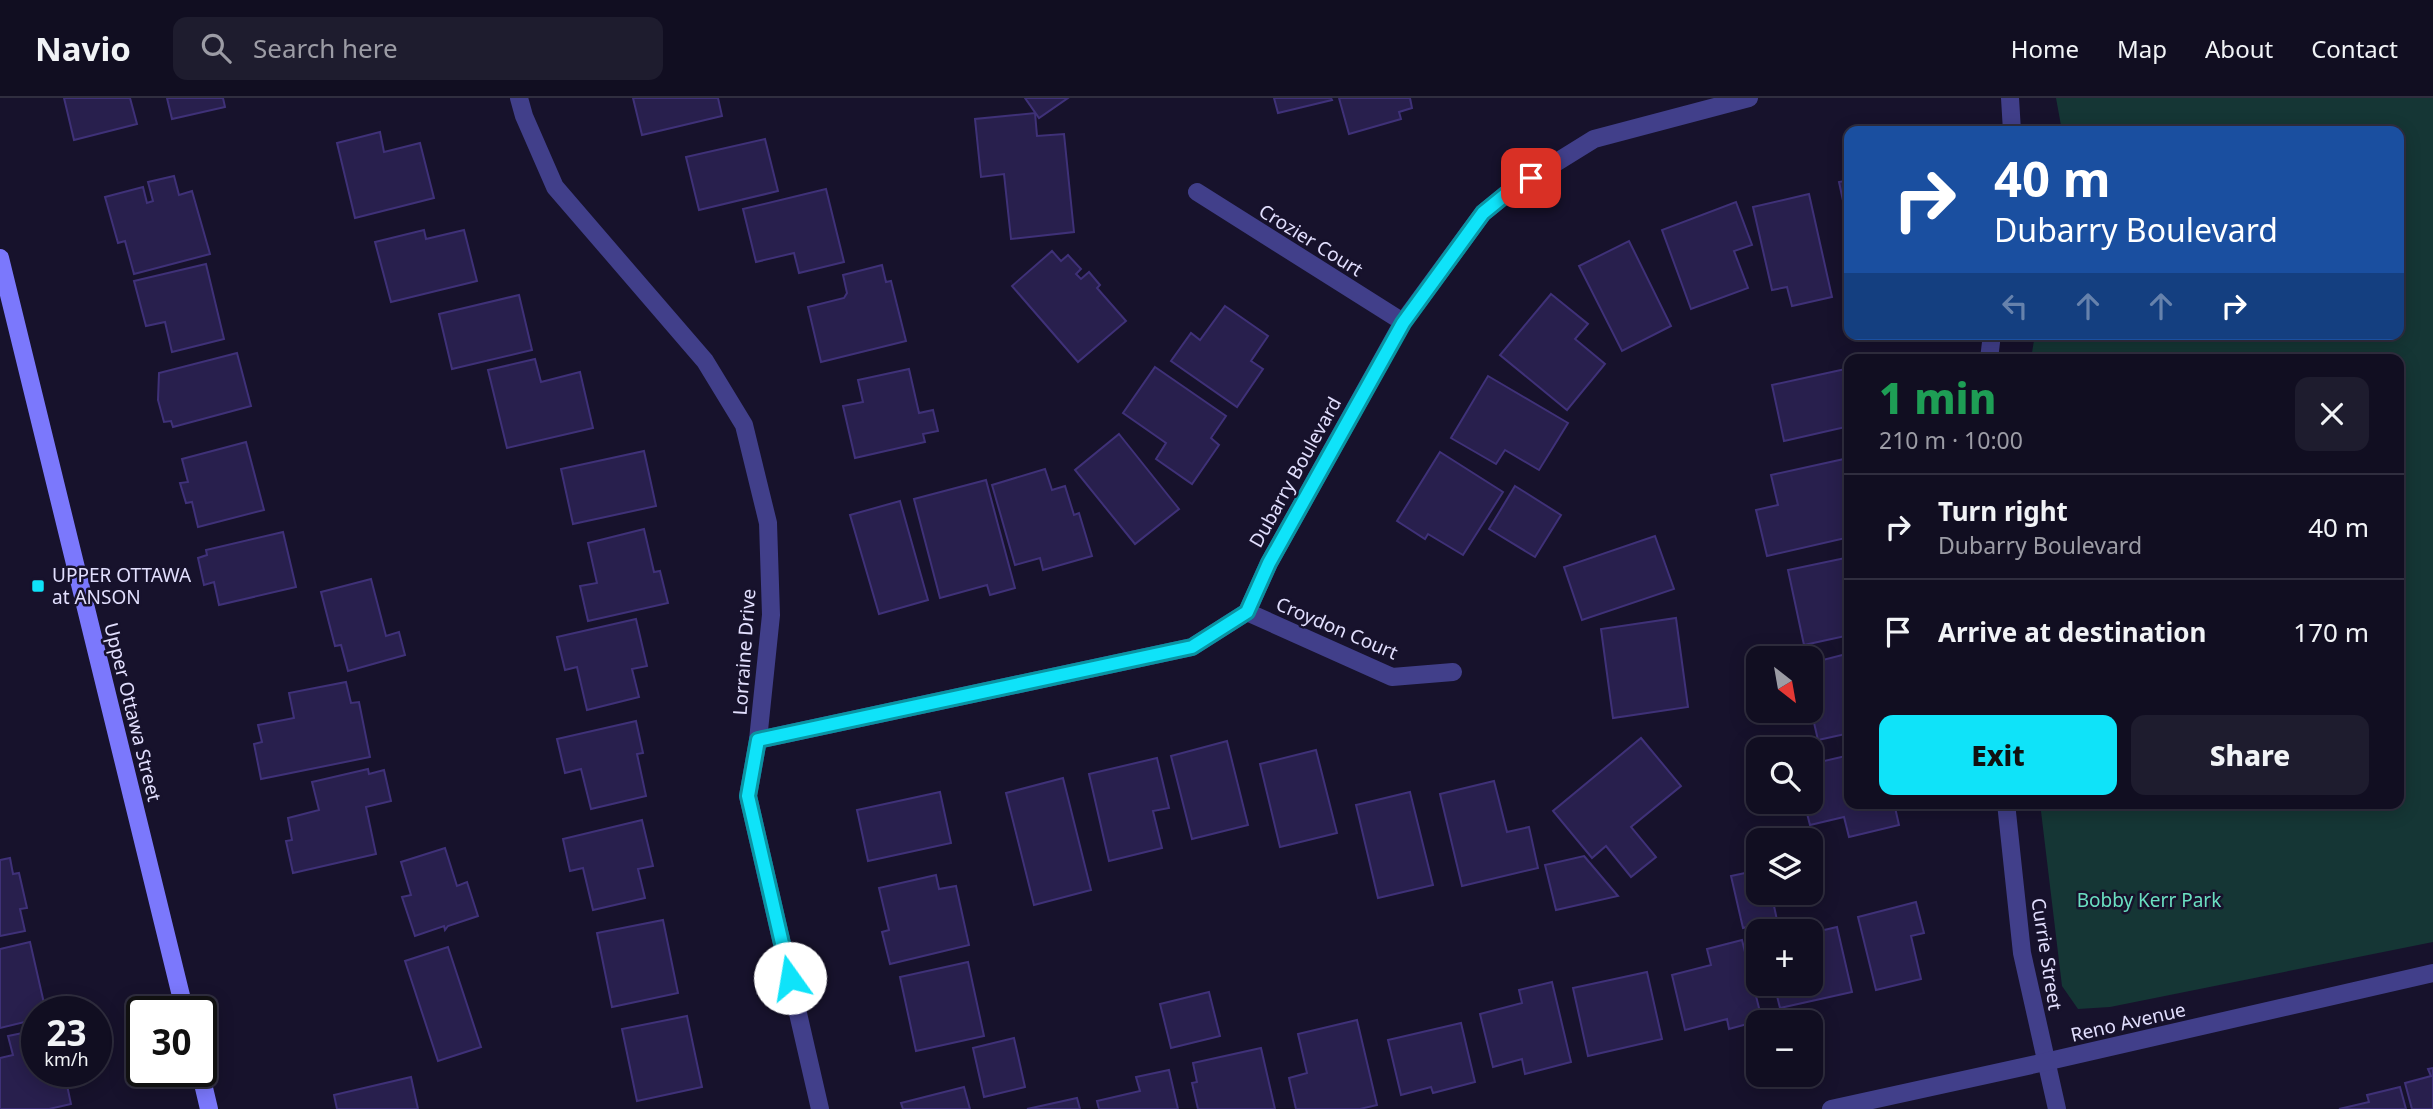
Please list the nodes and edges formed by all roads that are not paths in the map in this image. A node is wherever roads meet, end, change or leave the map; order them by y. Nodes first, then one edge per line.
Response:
1 (519, 98) edge
2 (1749, 98) edge
3 (2010, 98) edge
4 (2012, 126) edge
5 (1197, 192) dead end
6 (0, 258) edge
7 (1403, 323) junction
8 (1247, 612) junction
9 (1454, 672) dead end
10 (758, 740) junction
11 (2007, 809) edge
12 (2433, 973) edge
13 (181, 996) edge
14 (2045, 1062) junction
15 (204, 1087) edge
16 (209, 1109) edge
17 (820, 1109) edge
18 (1831, 1109) edge
19 (2057, 1109) edge

1 - 10 street, Lorraine Drive
2 - 7 street, Dubarry Boulevard
3 - 4 street
5 - 7 street, Crozier Court
6 - 13 main road, Upper Ottawa Street
7 - 8 street, Dubarry Boulevard
8 - 9 street, Croydon Court
8 - 10 street
10 - 17 street, Lorraine Drive
11 - 14 street, Currie Street
12 - 14 street, Reno Avenue
14 - 18 street, Reno Avenue
14 - 19 street, Currie Street
15 - 16 main road

